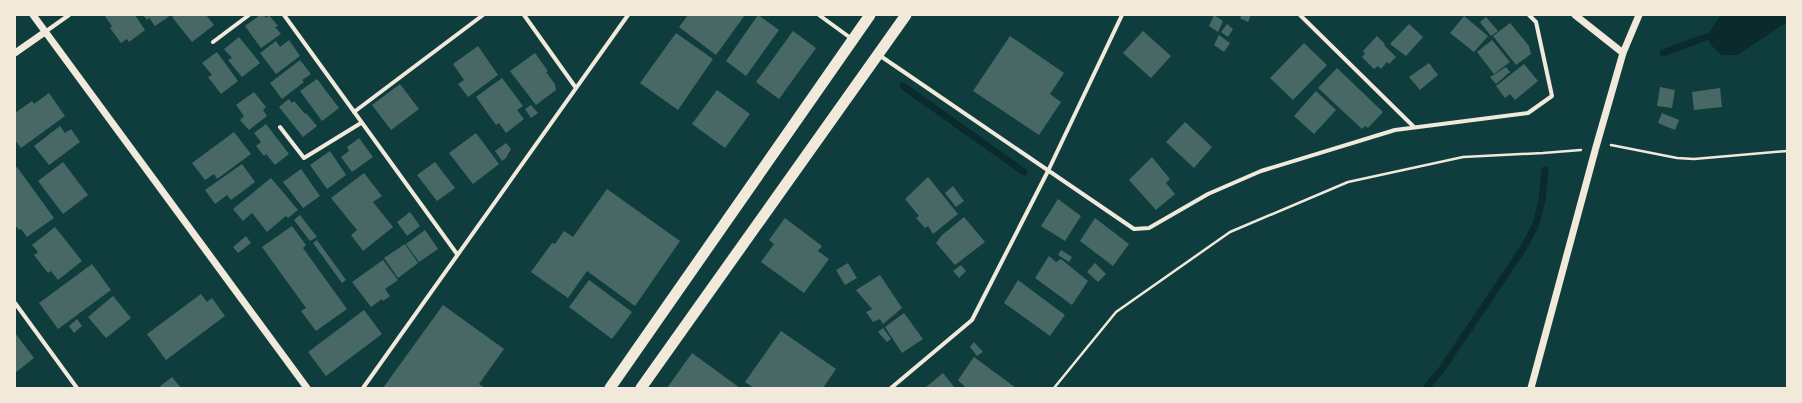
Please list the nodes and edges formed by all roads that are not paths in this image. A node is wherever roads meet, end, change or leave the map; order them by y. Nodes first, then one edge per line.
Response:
1 (33, 15) edge
2 (68, 15) edge
3 (249, 15) edge
4 (284, 15) edge
5 (483, 15) edge
6 (524, 15) edge
7 (628, 15) edge
8 (819, 15) edge
9 (870, 15) edge
10 (906, 15) edge
11 (1122, 15) edge
12 (1300, 15) edge
13 (1529, 15) edge
14 (1575, 15) edge
15 (1639, 15) edge
16 (45, 32) junction
17 (853, 39) junction
18 (213, 42) dead end
19 (15, 53) edge
20 (1623, 53) junction
21 (878, 54) junction
22 (576, 88) junction
23 (354, 112) junction
24 (362, 123) junction
25 (280, 127) dead end
26 (1414, 127) junction
27 (1048, 171) junction
28 (457, 254) junction
29 (15, 302) edge
30 (76, 388) edge
31 (308, 388) edge
32 (363, 388) edge
33 (610, 388) edge
34 (641, 388) edge
35 (891, 388) edge
36 (1531, 388) edge

1 - 16 street
2 - 16 street
3 - 18 street
4 - 23 street
5 - 23 street
6 - 22 street
7 - 22 street
8 - 17 street
9 - 17 highway
10 - 21 highway
11 - 27 street
12 - 26 street
13 - 26 street
14 - 20 street
15 - 20 street
16 - 19 street
16 - 31 street
17 - 33 highway
20 - 36 street
21 - 27 street
21 - 34 highway
22 - 28 street
23 - 24 street
24 - 25 street
24 - 28 street
26 - 27 street
27 - 35 street
28 - 32 street
29 - 30 street

